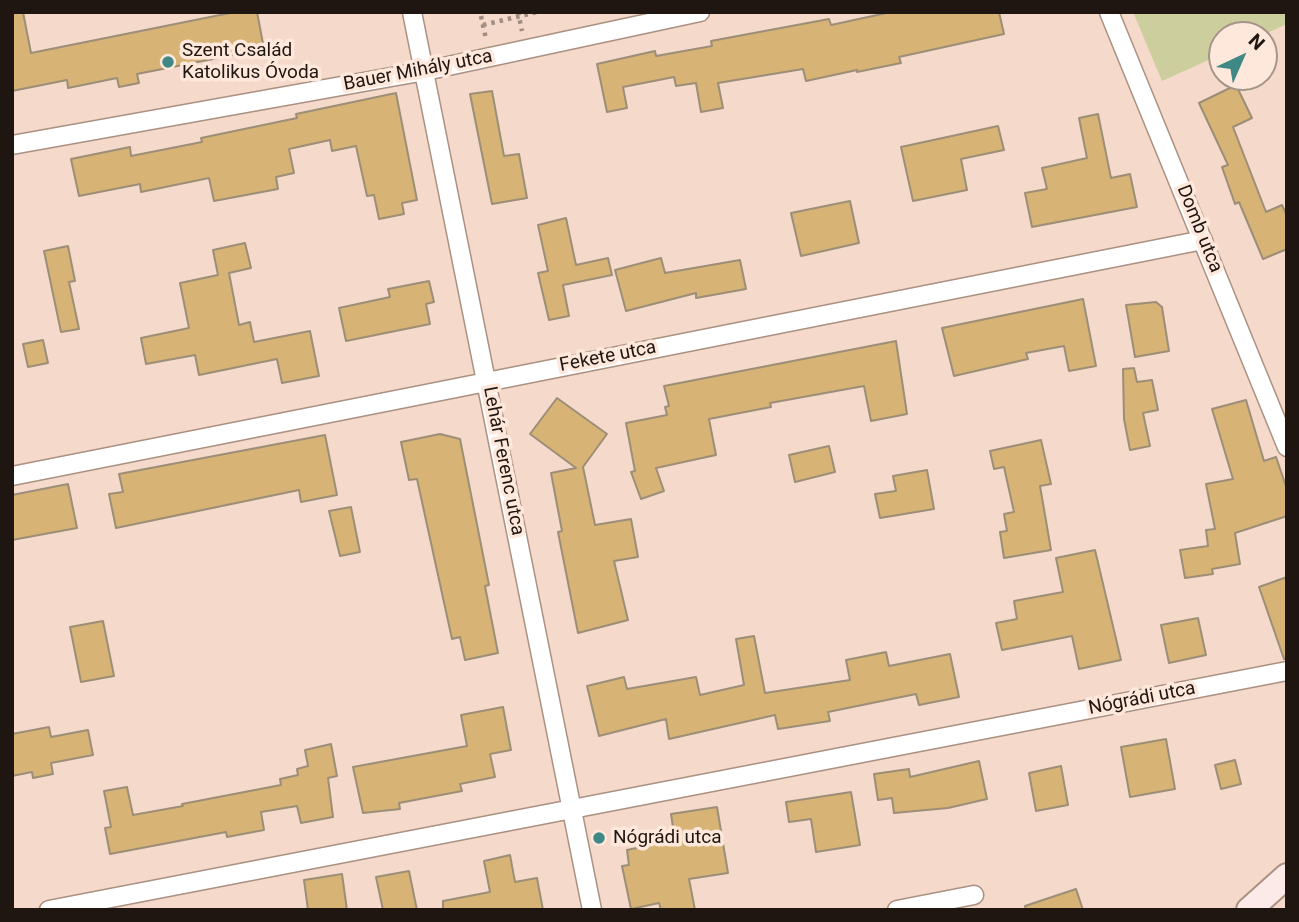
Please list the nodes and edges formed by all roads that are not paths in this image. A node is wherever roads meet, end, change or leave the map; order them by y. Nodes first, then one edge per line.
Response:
1 (412, 12) edge
2 (699, 12) edge
3 (1109, 12) edge
4 (425, 71) junction
5 (12, 145) edge
6 (1203, 240) junction
7 (487, 381) junction
8 (1287, 447) edge
9 (12, 476) edge
10 (1287, 671) edge
11 (572, 807) junction
12 (1287, 876) edge
13 (974, 895) dead end
14 (49, 910) edge
15 (592, 910) edge
16 (897, 910) edge
17 (1250, 910) edge

1 - 4 street, Lehár Ferenc utca
2 - 4 street, Bauer Mihály utca
3 - 6 street, Domb utca
4 - 5 street, Bauer Mihály utca
4 - 7 street, Lehár Ferenc utca
6 - 7 street, Fekete utca
6 - 8 street, Domb utca
7 - 9 street, Fekete utca
7 - 11 street, Lehár Ferenc utca
10 - 11 street, Nógrádi utca
11 - 14 street, Nógrádi utca
11 - 15 street, Lehár Ferenc utca
12 - 17 street
13 - 16 street

